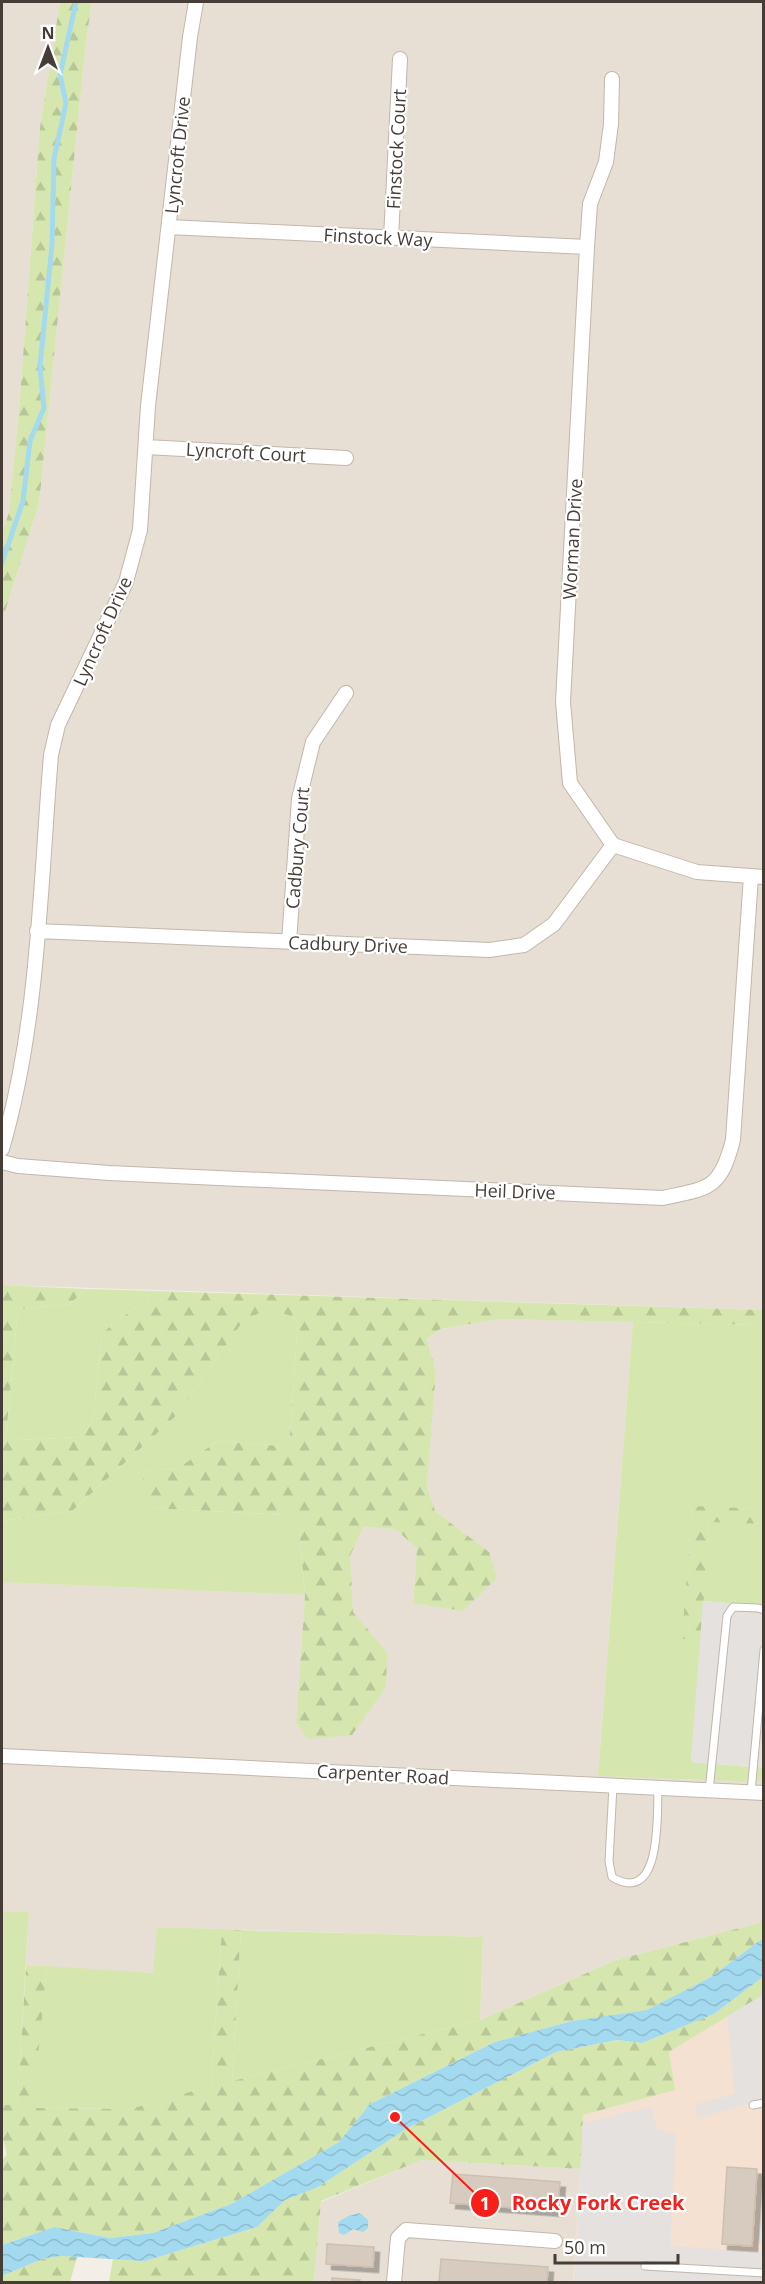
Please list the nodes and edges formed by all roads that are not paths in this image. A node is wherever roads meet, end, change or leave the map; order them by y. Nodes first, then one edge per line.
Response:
1 (196, 2) edge
2 (400, 59) dead end
3 (612, 79) dead end
4 (169, 227) junction
5 (391, 238) junction
6 (587, 247) junction
7 (146, 447) junction
8 (346, 458) dead end
9 (345, 693) dead end
10 (613, 845) junction
11 (757, 876) edge
12 (37, 931) junction
13 (290, 942) junction
14 (2, 1149) edge
15 (2, 1162) edge
16 (764, 1611) edge
17 (764, 1650) edge
18 (2, 1756) edge
19 (613, 1786) junction
20 (658, 1789) junction
21 (709, 1791) junction
22 (757, 1793) edge
23 (764, 2103) edge
24 (753, 2105) dead end
25 (555, 2241) dead end
26 (645, 2266) dead end
27 (764, 2274) edge
28 (394, 2283) edge

1 - 4 street, Lyncroft Drive
2 - 5 street, Finstock Court
3 - 6 street, Worman Drive
4 - 5 street, Finstock Way
4 - 7 street, Lyncroft Drive
5 - 6 street, Finstock Way
6 - 10 street, Worman Drive
7 - 8 street, Lyncroft Court
7 - 12 street, Lyncroft Drive
9 - 13 street, Cadbury Court
10 - 11 street
10 - 13 street, Cadbury Drive
11 - 15 street, Heil Drive
12 - 13 street, Cadbury Drive
12 - 14 street, Lyncroft Drive
16 - 21 lane
17 - 22 lane
18 - 19 street, Carpenter Road
19 - 20 street, Carpenter Road
19 - 20 lane
20 - 21 street, Carpenter Road
21 - 22 street, Carpenter Road
23 - 24 lane
25 - 28 street
26 - 27 lane

